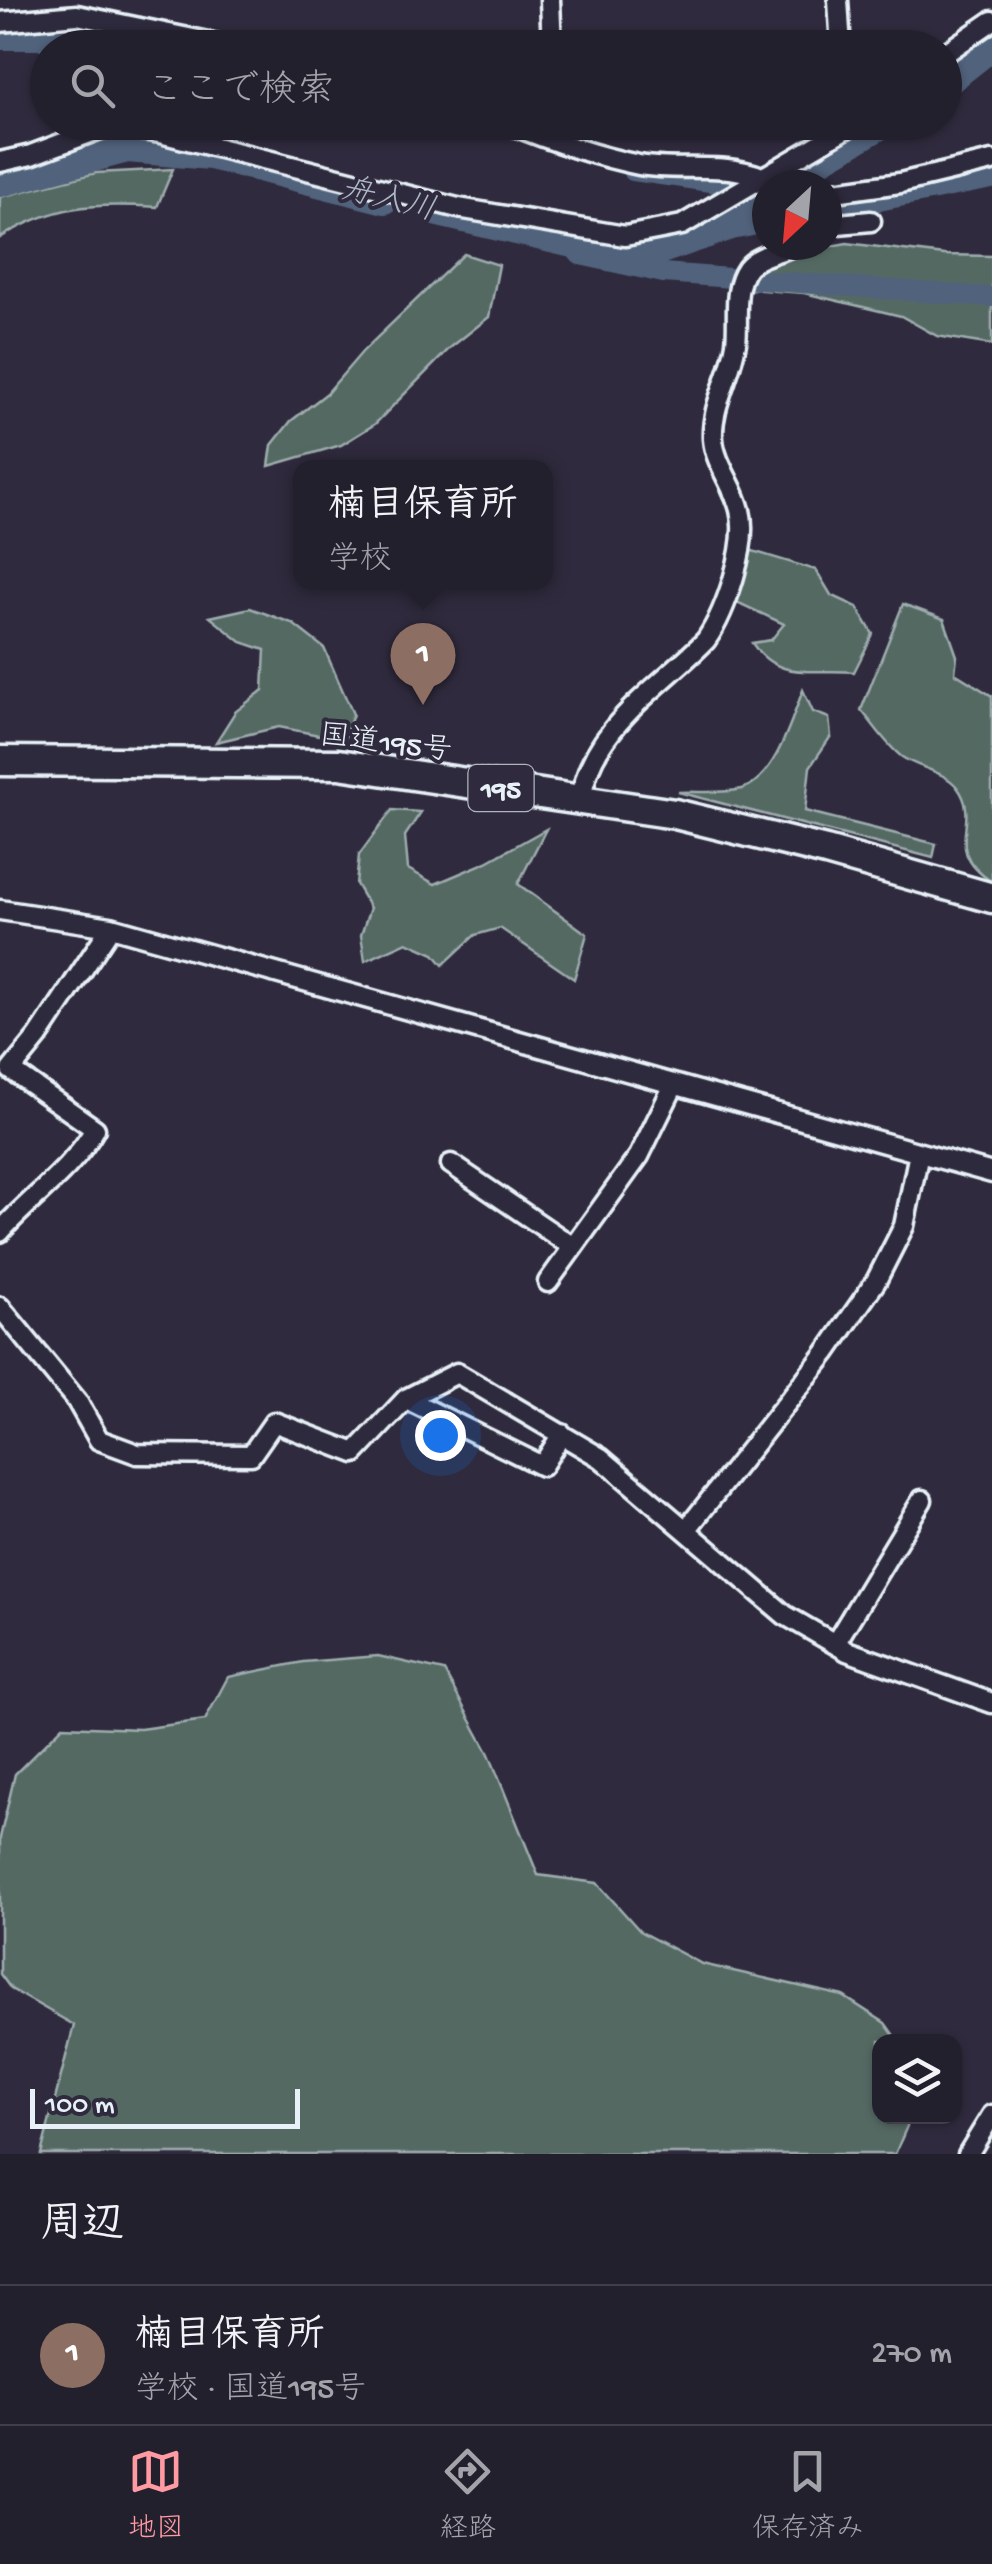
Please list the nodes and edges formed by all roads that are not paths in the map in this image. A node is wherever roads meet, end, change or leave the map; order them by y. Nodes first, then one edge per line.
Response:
1 (550, 0) edge
2 (838, 0) edge
3 (992, 21) edge
4 (0, 22) edge
5 (150, 30) edge
6 (551, 30) edge
7 (840, 30) edge
8 (962, 42) edge
9 (71, 140) edge
10 (188, 140) edge
11 (576, 140) edge
12 (828, 140) edge
13 (992, 161) edge
14 (0, 162) edge
15 (786, 170) edge
16 (752, 172) edge
17 (752, 190) edge
18 (842, 191) edge
19 (872, 221) dead end
20 (842, 224) edge
21 (760, 260) edge
22 (0, 761) edge
23 (581, 800) junction
24 (992, 898) edge
25 (0, 910) edge
26 (111, 928) junction
27 (674, 1084) junction
28 (920, 1153) junction
29 (450, 1164) dead end
30 (992, 1173) edge
31 (0, 1232) edge
32 (573, 1247) junction
33 (548, 1282) dead end
34 (0, 1306) edge
35 (406, 1399) junction
36 (562, 1434) junction
37 (922, 1500) dead end
38 (687, 1529) junction
39 (835, 1644) junction
40 (992, 1702) edge
41 (992, 2115) edge
42 (968, 2154) edge

1 - 6 street
2 - 7 street
3 - 8 street
4 - 5 street
9 - 14 street
10 - 17 street
11 - 16 street
12 - 15 street
13 - 18 street
19 - 20 street
21 - 23 street
22 - 23 highway, 国道195号 / 195
23 - 24 highway, 国道195号 / 195
25 - 26 street
26 - 27 street
26 - 31 street
27 - 28 street
27 - 32 street
28 - 30 street
28 - 38 street
29 - 32 street
32 - 33 street
34 - 35 street
35 - 36 street
35 - 36 street
36 - 38 street
37 - 39 street
38 - 39 street
39 - 40 street
41 - 42 street

